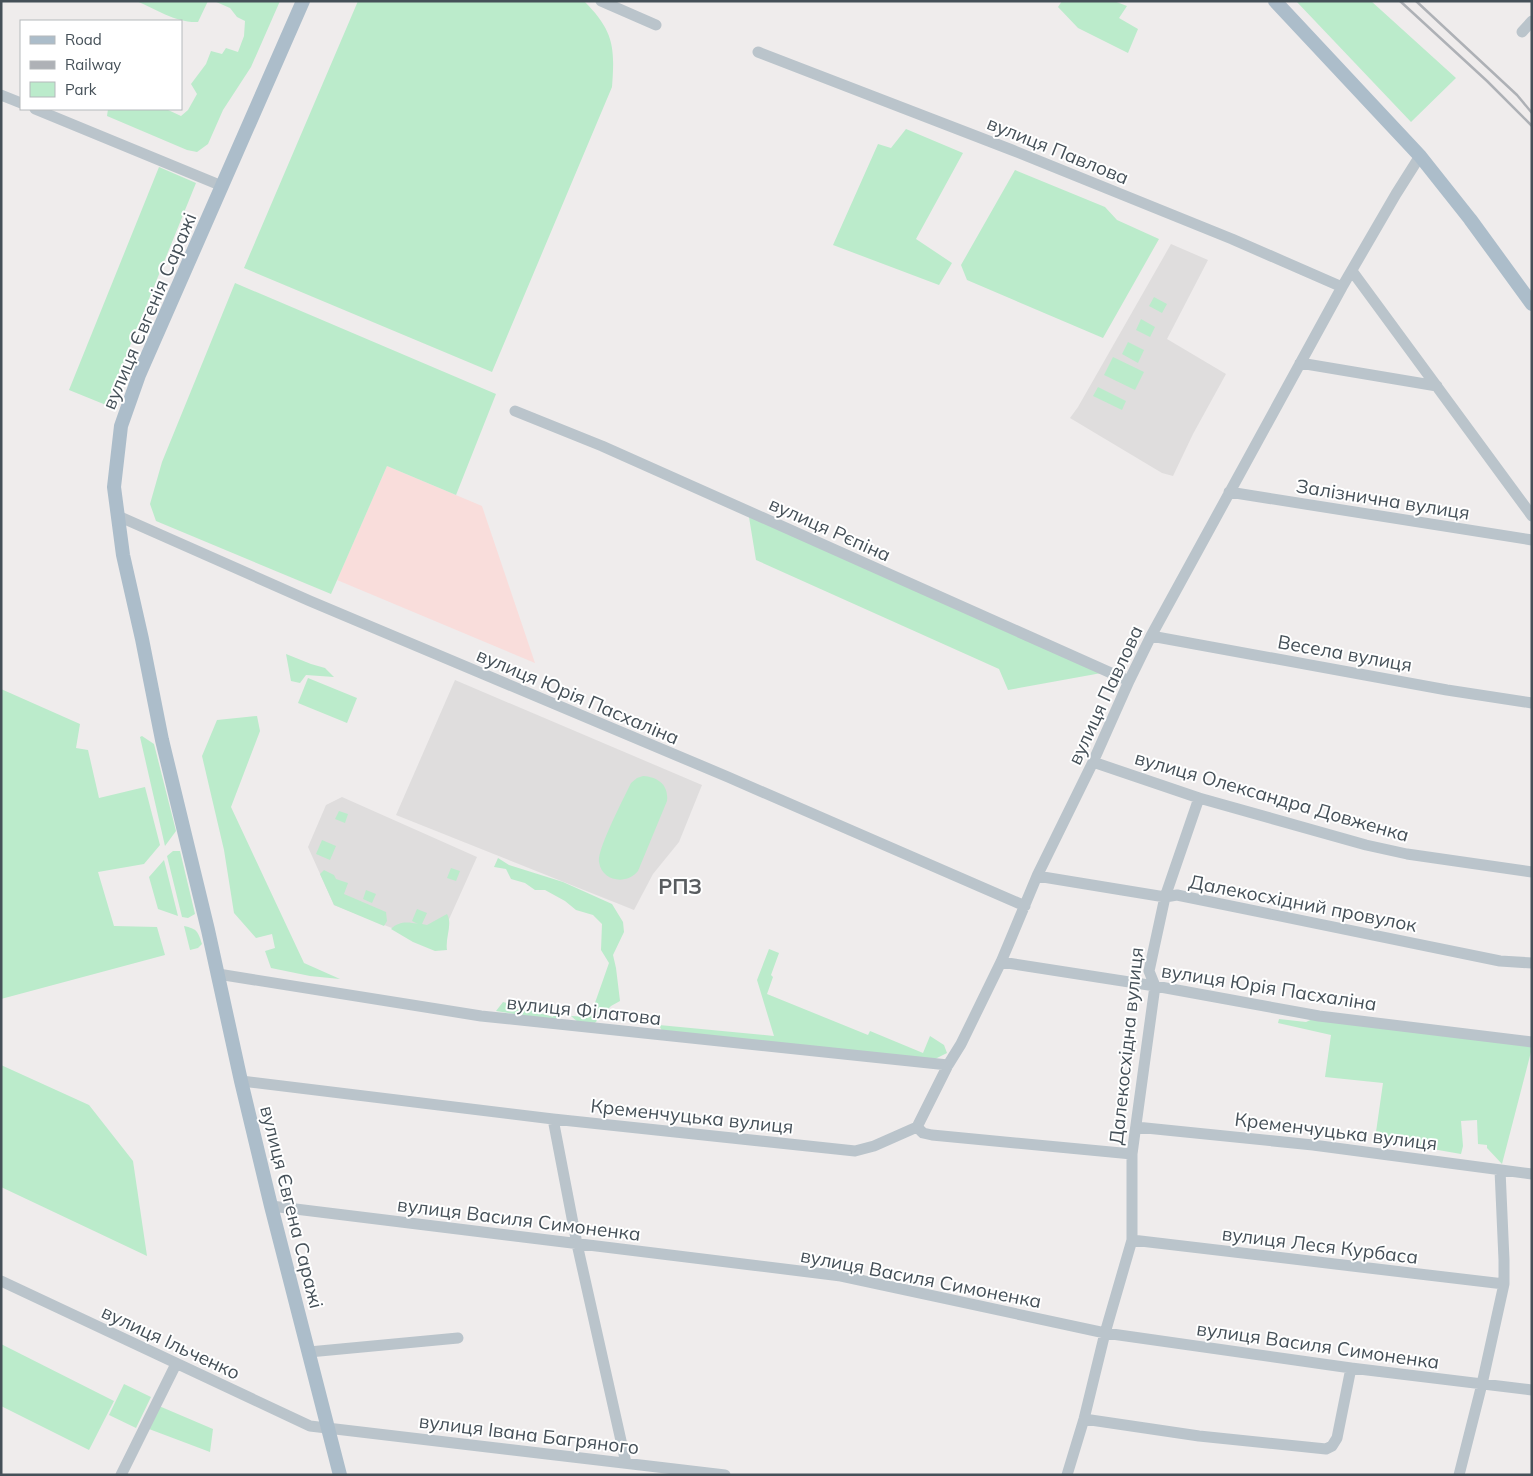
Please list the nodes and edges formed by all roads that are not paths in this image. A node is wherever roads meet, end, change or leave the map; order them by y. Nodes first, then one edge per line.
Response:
1 (303, 1) edge
2 (601, 1) edge
3 (1275, 1) edge
4 (1532, 21) edge
5 (656, 25) dead end
6 (1522, 32) dead end
7 (758, 52) dead end
8 (1, 95) edge
9 (20, 103) edge
10 (37, 110) edge
11 (1420, 156) junction
12 (222, 186) junction
13 (1352, 271) junction
14 (1342, 286) junction
15 (1532, 304) edge
16 (1300, 363) junction
17 (1437, 386) junction
18 (516, 411) dead end
19 (1229, 492) junction
20 (118, 516) junction
21 (1532, 516) edge
22 (1532, 540) edge
23 (1151, 636) junction
24 (1129, 681) junction
25 (1532, 703) edge
26 (1093, 762) junction
27 (1199, 798) junction
28 (1532, 872) edge
29 (1037, 876) junction
30 (1165, 897) junction
31 (1025, 906) junction
32 (211, 947) joint
33 (1001, 962) junction
34 (1532, 964) edge
35 (218, 974) junction
36 (1154, 986) junction
37 (1532, 1042) edge
38 (948, 1065) junction
39 (241, 1081) junction
40 (553, 1119) junction
41 (1136, 1126) junction
42 (917, 1127) junction
43 (1132, 1154) junction
44 (1500, 1170) junction
45 (1532, 1174) edge
46 (271, 1206) junction
47 (1132, 1240) junction
48 (577, 1244) junction
49 (1, 1281) edge
50 (1504, 1284) junction
51 (1104, 1334) junction
52 (458, 1338) dead end
53 (309, 1352) junction
54 (176, 1364) junction
55 (1351, 1368) junction
56 (1482, 1384) junction
57 (1532, 1390) edge
58 (1084, 1419) junction
59 (329, 1429) junction
60 (626, 1462) junction
61 (121, 1475) edge
62 (340, 1475) edge
63 (725, 1475) edge
64 (1067, 1475) edge
65 (1458, 1475) edge

1 - 12 main road, вулиця Євгенія Саражі
2 - 5 street
3 - 11 main road
4 - 6 street
7 - 14 street, вулиця Павлова
8 - 9 street
10 - 12 street
11 - 13 street, вулиця Павлова
11 - 15 main road
12 - 20 main road, вулиця Євгенія Саражі
13 - 14 street, вулиця Павлова
13 - 17 street
14 - 16 street, вулиця Павлова
16 - 17 street
16 - 19 street, вулиця Павлова
17 - 21 street
18 - 24 street, вулиця Рєпіна
19 - 22 street, Залізнична вулиця
19 - 23 street, вулиця Павлова
20 - 31 street, вулиця Юрія Пасхаліна
20 - 32 main road, вулиця Євгенія Саражі
23 - 24 street, вулиця Павлова
23 - 25 street, Весела вулиця
24 - 26 street, вулиця Павлова
26 - 27 street, вулиця Олександра Довженка
26 - 29 street, вулиця Павлова
27 - 28 street, вулиця Олександра Довженка
27 - 30 street, Далекосхідна вулиця
29 - 30 street, Далекосхідний провулок
29 - 31 street, вулиця Павлова
30 - 34 street, Далекосхідний провулок
30 - 36 street, Далекосхідна вулиця
31 - 33 street, вулиця Павлова
32 - 35 main road, вулиця Євгена Саражі
33 - 36 street, вулиця Юрія Пасхаліна
33 - 38 street, вулиця Павлова
35 - 38 street, вулиця Філатова
35 - 39 main road, вулиця Євгена Саражі
36 - 37 street, вулиця Юрія Пасхаліна
36 - 41 street, Далекосхідна вулиця
38 - 42 street, вулиця Павлова
39 - 40 street, Кременчуцька вулиця
39 - 46 main road, вулиця Євгена Саражі
40 - 42 street, Кременчуцька вулиця
40 - 48 street
41 - 43 street, Далекосхідна вулиця
41 - 44 street, Кременчуцька вулиця
42 - 43 street
43 - 47 street, Далекосхідна вулиця
44 - 45 street, Кременчуцька вулиця
44 - 50 street
46 - 48 street, вулиця Василя Симоненка
46 - 53 main road, вулиця Євгена Саражі
47 - 50 street, вулиця Леся Курбаса
47 - 51 street, Далекосхідна вулиця
48 - 51 street, вулиця Василя Симоненка
48 - 60 street
49 - 54 street, вулиця Ільченко
50 - 56 street
51 - 55 street, вулиця Василя Симоненка
51 - 58 street, Далекосхідна вулиця
52 - 53 street
53 - 59 main road, вулиця Євгена Саражі
54 - 59 street, вулиця Ільченко
54 - 61 street
55 - 56 street, вулиця Василя Симоненка
55 - 58 street
56 - 57 street, вулиця Василя Симоненка
56 - 65 street
58 - 64 street, Далекосхідна вулиця
59 - 60 street, вулиця Івана Багряного
59 - 62 main road, вулиця Євгена Саражі
60 - 63 street, вулиця Івана Багряного

